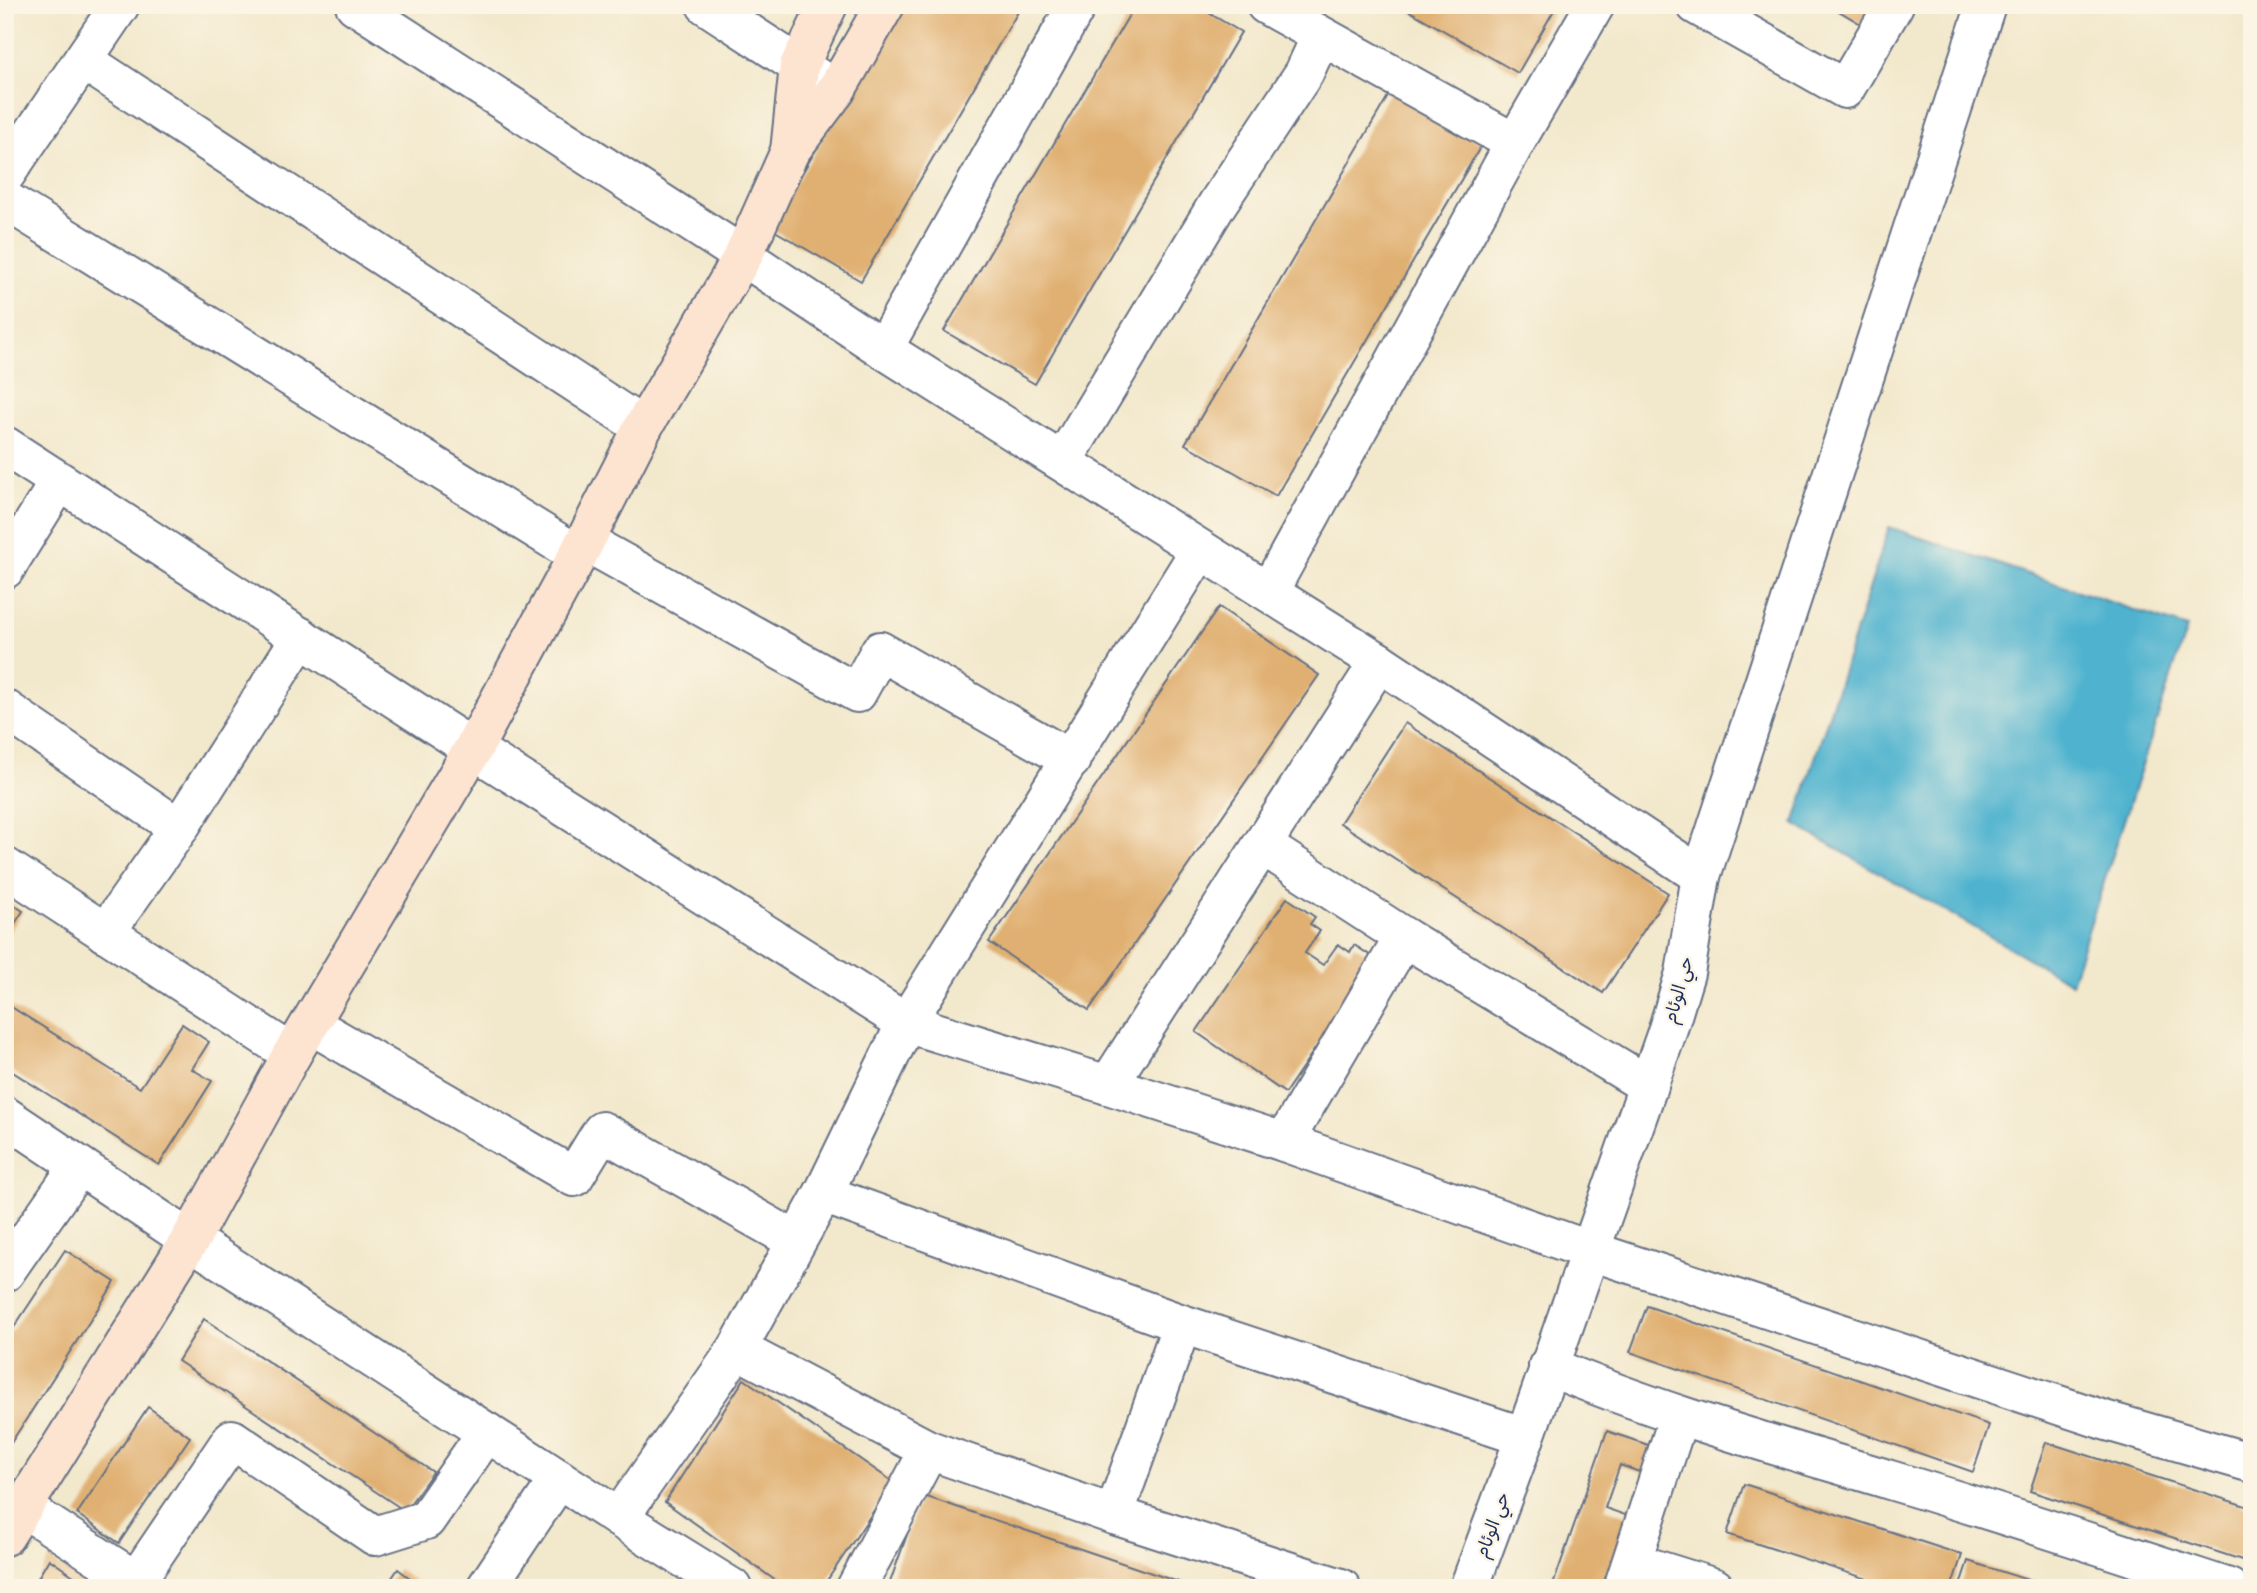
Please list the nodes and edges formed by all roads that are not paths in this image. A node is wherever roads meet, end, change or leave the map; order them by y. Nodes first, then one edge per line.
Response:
1 (120, 5) edge
2 (355, 5) edge
3 (706, 5) edge
4 (828, 5) edge
5 (885, 5) edge
6 (1077, 5) edge
7 (1266, 5) edge
8 (1595, 5) edge
9 (1696, 5) edge
10 (1894, 5) edge
11 (1986, 5) edge
12 (1321, 36) junction
13 (83, 60) junction
14 (799, 66) junction
15 (835, 90) junction
16 (1515, 143) junction
17 (790, 150) junction
18 (11, 152) edge
19 (5, 200) edge
20 (743, 256) junction
21 (883, 349) junction
22 (643, 427) junction
23 (5, 446) edge
24 (1063, 461) junction
25 (59, 482) junction
26 (581, 548) junction
27 (1200, 550) junction
28 (5, 569) edge
29 (1269, 591) junction
30 (301, 637) junction
31 (1379, 662) junction
32 (5, 709) edge
33 (473, 748) junction
34 (1072, 760) junction
35 (179, 828) junction
36 (1262, 845) junction
37 (5, 867) edge
38 (1701, 876) junction
39 (105, 933) junction
40 (1404, 937) junction
41 (906, 1023) junction
42 (301, 1039) junction
43 (1108, 1084) junction
44 (1648, 1086) junction
45 (5, 1116) edge
46 (1284, 1142) junction
47 (79, 1166) junction
48 (823, 1194) junction
49 (190, 1240) junction
50 (796, 1241) junction
51 (1591, 1251) junction
52 (5, 1272) edge
53 (1182, 1324) junction
54 (737, 1349) junction
55 (1548, 1366) junction
56 (1679, 1416) junction
57 (487, 1432) junction
58 (1525, 1437) junction
59 (929, 1450) junction
60 (2252, 1463) edge
61 (559, 1479) junction
62 (1114, 1515) junction
63 (619, 1518) junction
64 (13, 1521) edge
65 (1628, 1575) edge
66 (141, 1585) edge
67 (486, 1588) edge
68 (732, 1588) edge
69 (856, 1588) edge
70 (1341, 1588) edge
71 (1469, 1588) edge
72 (1715, 1588) edge
73 (2229, 1588) edge

1 - 13 street
2 - 20 street
3 - 14 street
4 - 14 street
5 - 15 street
6 - 21 street
7 - 12 street
8 - 16 street
9 - 10 street
11 - 38 street, حي الوئام
12 - 16 street
12 - 24 street
13 - 18 street
13 - 22 street
14 - 15 street
14 - 17 street
15 - 17 street
16 - 29 street
17 - 20 street
19 - 26 street
20 - 21 street
20 - 22 street
21 - 24 street
22 - 26 street
23 - 25 street
24 - 27 street
25 - 28 street
25 - 30 street
26 - 33 street
26 - 34 street
27 - 29 street
27 - 34 street
29 - 31 street
30 - 33 street
30 - 35 street
31 - 36 street
31 - 38 street
32 - 35 street
33 - 41 street
33 - 42 street
34 - 41 street
35 - 39 street
36 - 40 street
36 - 43 street
37 - 39 street
38 - 44 street, حي الوئام
39 - 42 street
40 - 44 street
40 - 46 street
41 - 43 street
41 - 48 street
42 - 49 street
42 - 50 street
43 - 46 street
44 - 51 street, حي الوئام
45 - 47 street
46 - 51 street
47 - 49 street
47 - 52 street
48 - 50 street
48 - 53 street
49 - 57 street
49 - 64 street
50 - 54 street
51 - 55 street, حي الوئام
51 - 60 street
53 - 58 street
53 - 62 street
54 - 59 street
54 - 63 street
55 - 56 street
55 - 58 street, حي الوئام
56 - 65 street
56 - 73 street
57 - 61 street
57 - 66 street
58 - 71 street, حي الوئام
59 - 62 street
59 - 69 street
61 - 63 street
61 - 67 street
62 - 70 street
63 - 68 street
64 - 66 street
65 - 72 street

